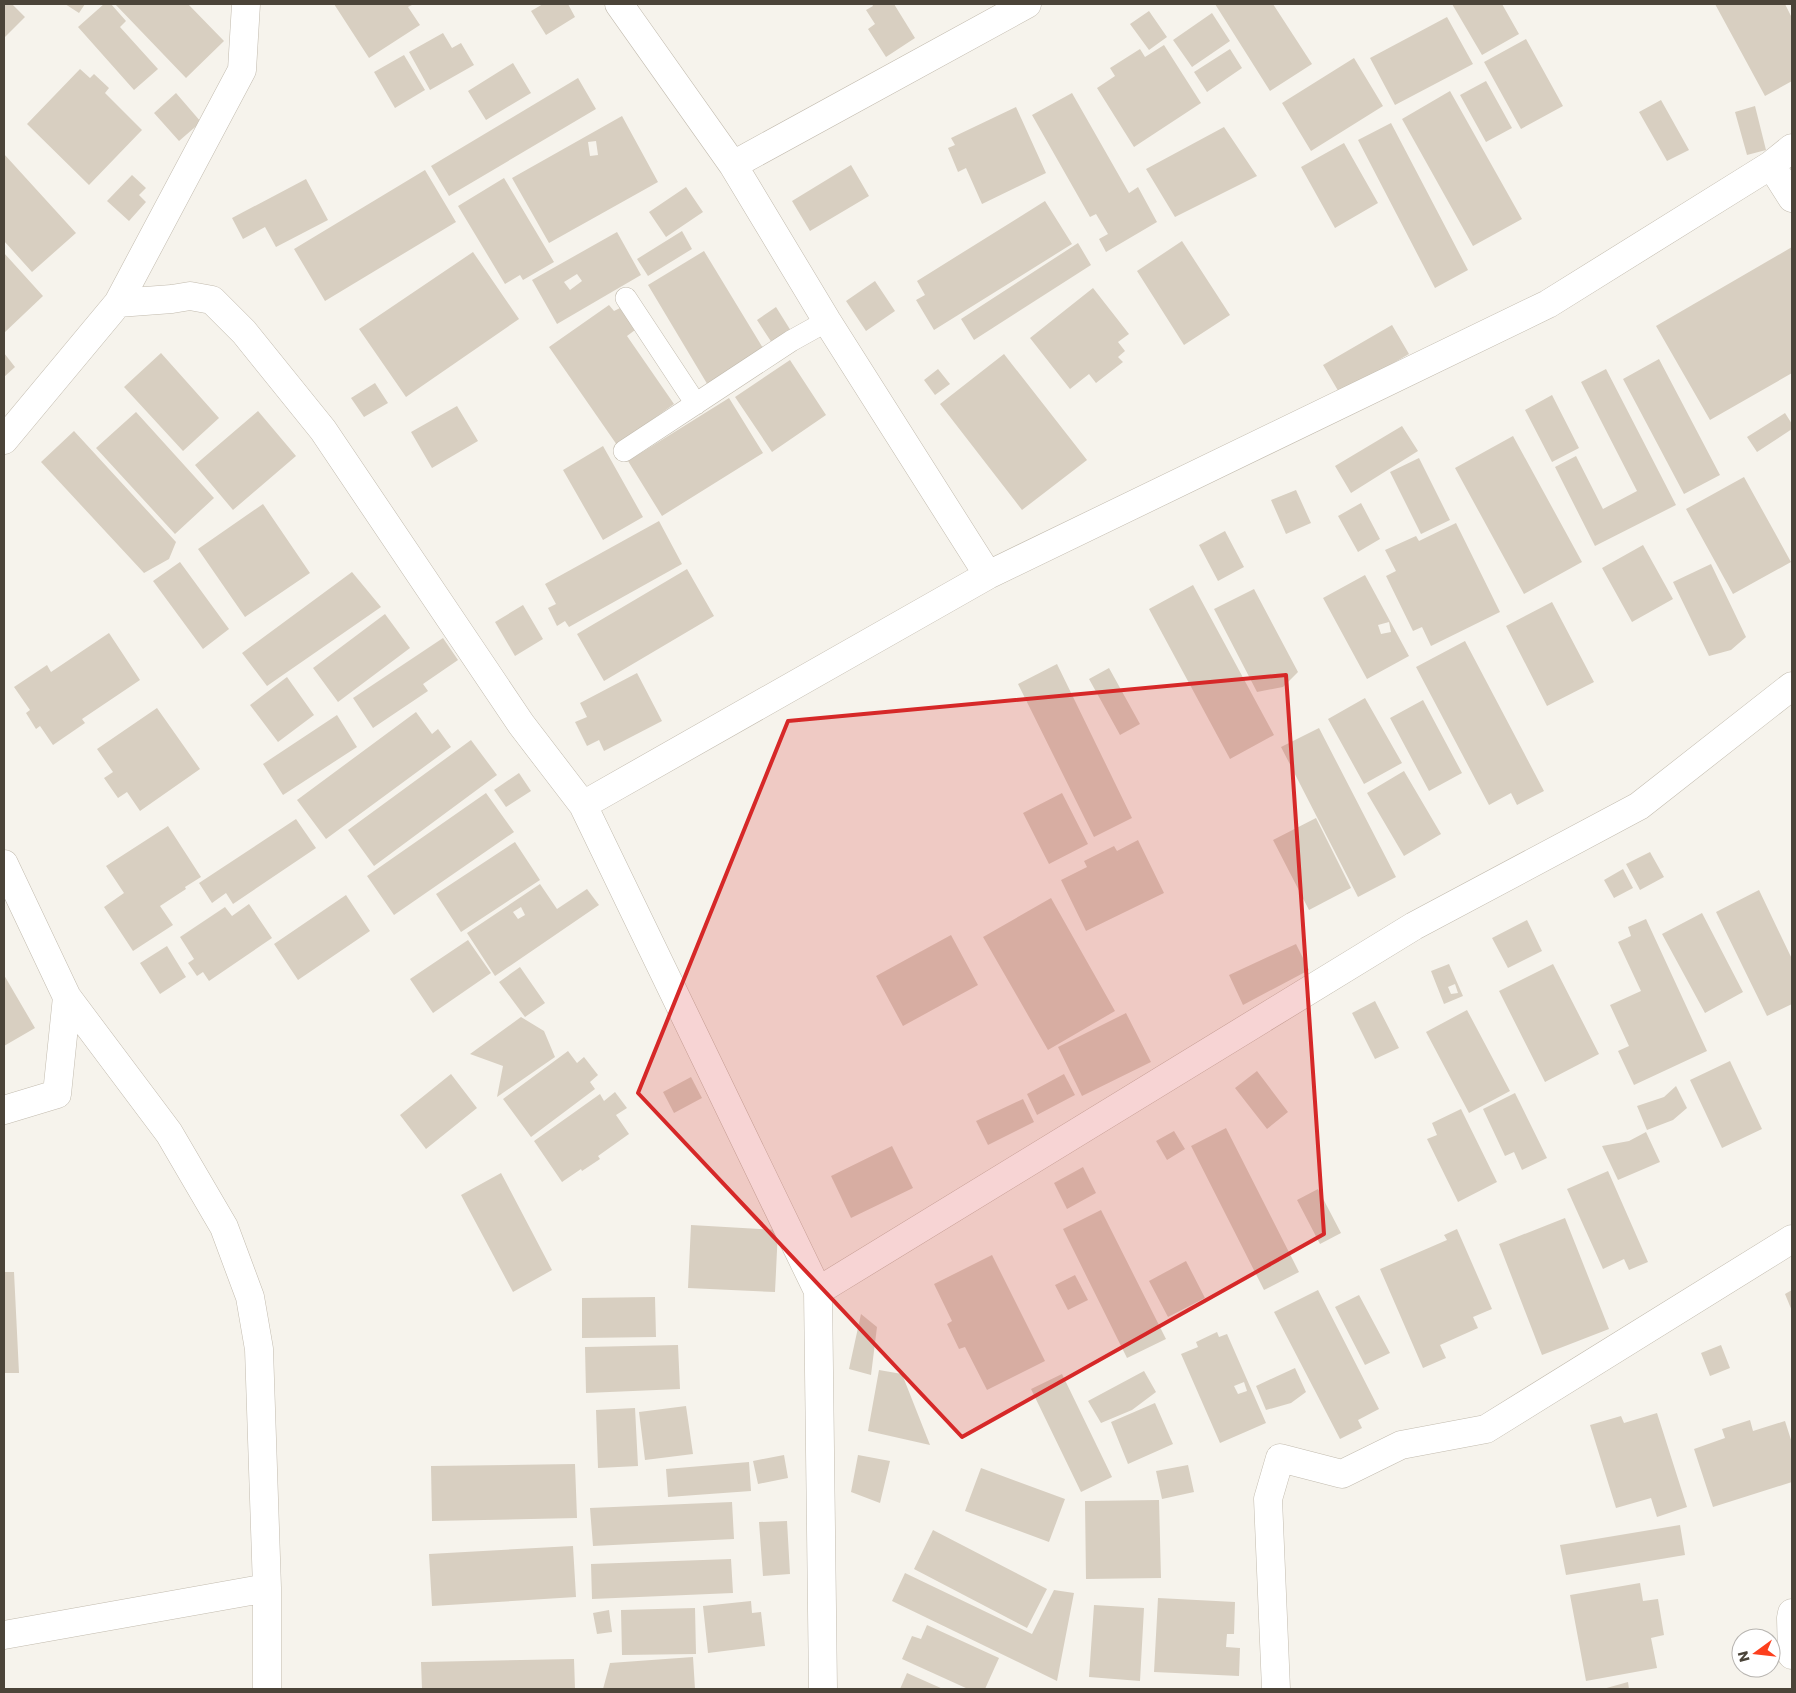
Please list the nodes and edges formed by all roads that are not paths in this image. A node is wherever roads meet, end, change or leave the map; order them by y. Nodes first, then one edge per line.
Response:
1 (246, 4) edge
2 (619, 4) edge
3 (1027, 4) edge
4 (1792, 148) edge
5 (733, 165) junction
6 (1771, 165) junction
7 (1792, 198) edge
8 (626, 298) dead end
9 (118, 303) junction
10 (827, 320) junction
11 (696, 404) junction
12 (4, 440) edge
13 (624, 451) dead end
14 (988, 575) junction
15 (1792, 686) edge
16 (583, 805) junction
17 (4, 864) edge
18 (67, 997) junction
19 (4, 1110) edge
20 (1792, 1239) edge
21 (818, 1291) junction
22 (267, 1588) junction
23 (1792, 1613) edge
24 (4, 1635) edge
25 (1792, 1655) edge
26 (267, 1689) edge
27 (823, 1689) edge
28 (1276, 1689) edge

1 - 9 street
2 - 5 street
3 - 5 street
4 - 6 street
5 - 10 street
6 - 7 street
6 - 14 street
8 - 11 lane
9 - 12 street
9 - 16 street
10 - 11 lane
10 - 14 street
11 - 13 lane
14 - 16 street
15 - 21 street
16 - 21 street
17 - 18 street
18 - 19 street
18 - 22 street
20 - 28 street
21 - 27 street
22 - 24 street
22 - 26 street
23 - 25 street

